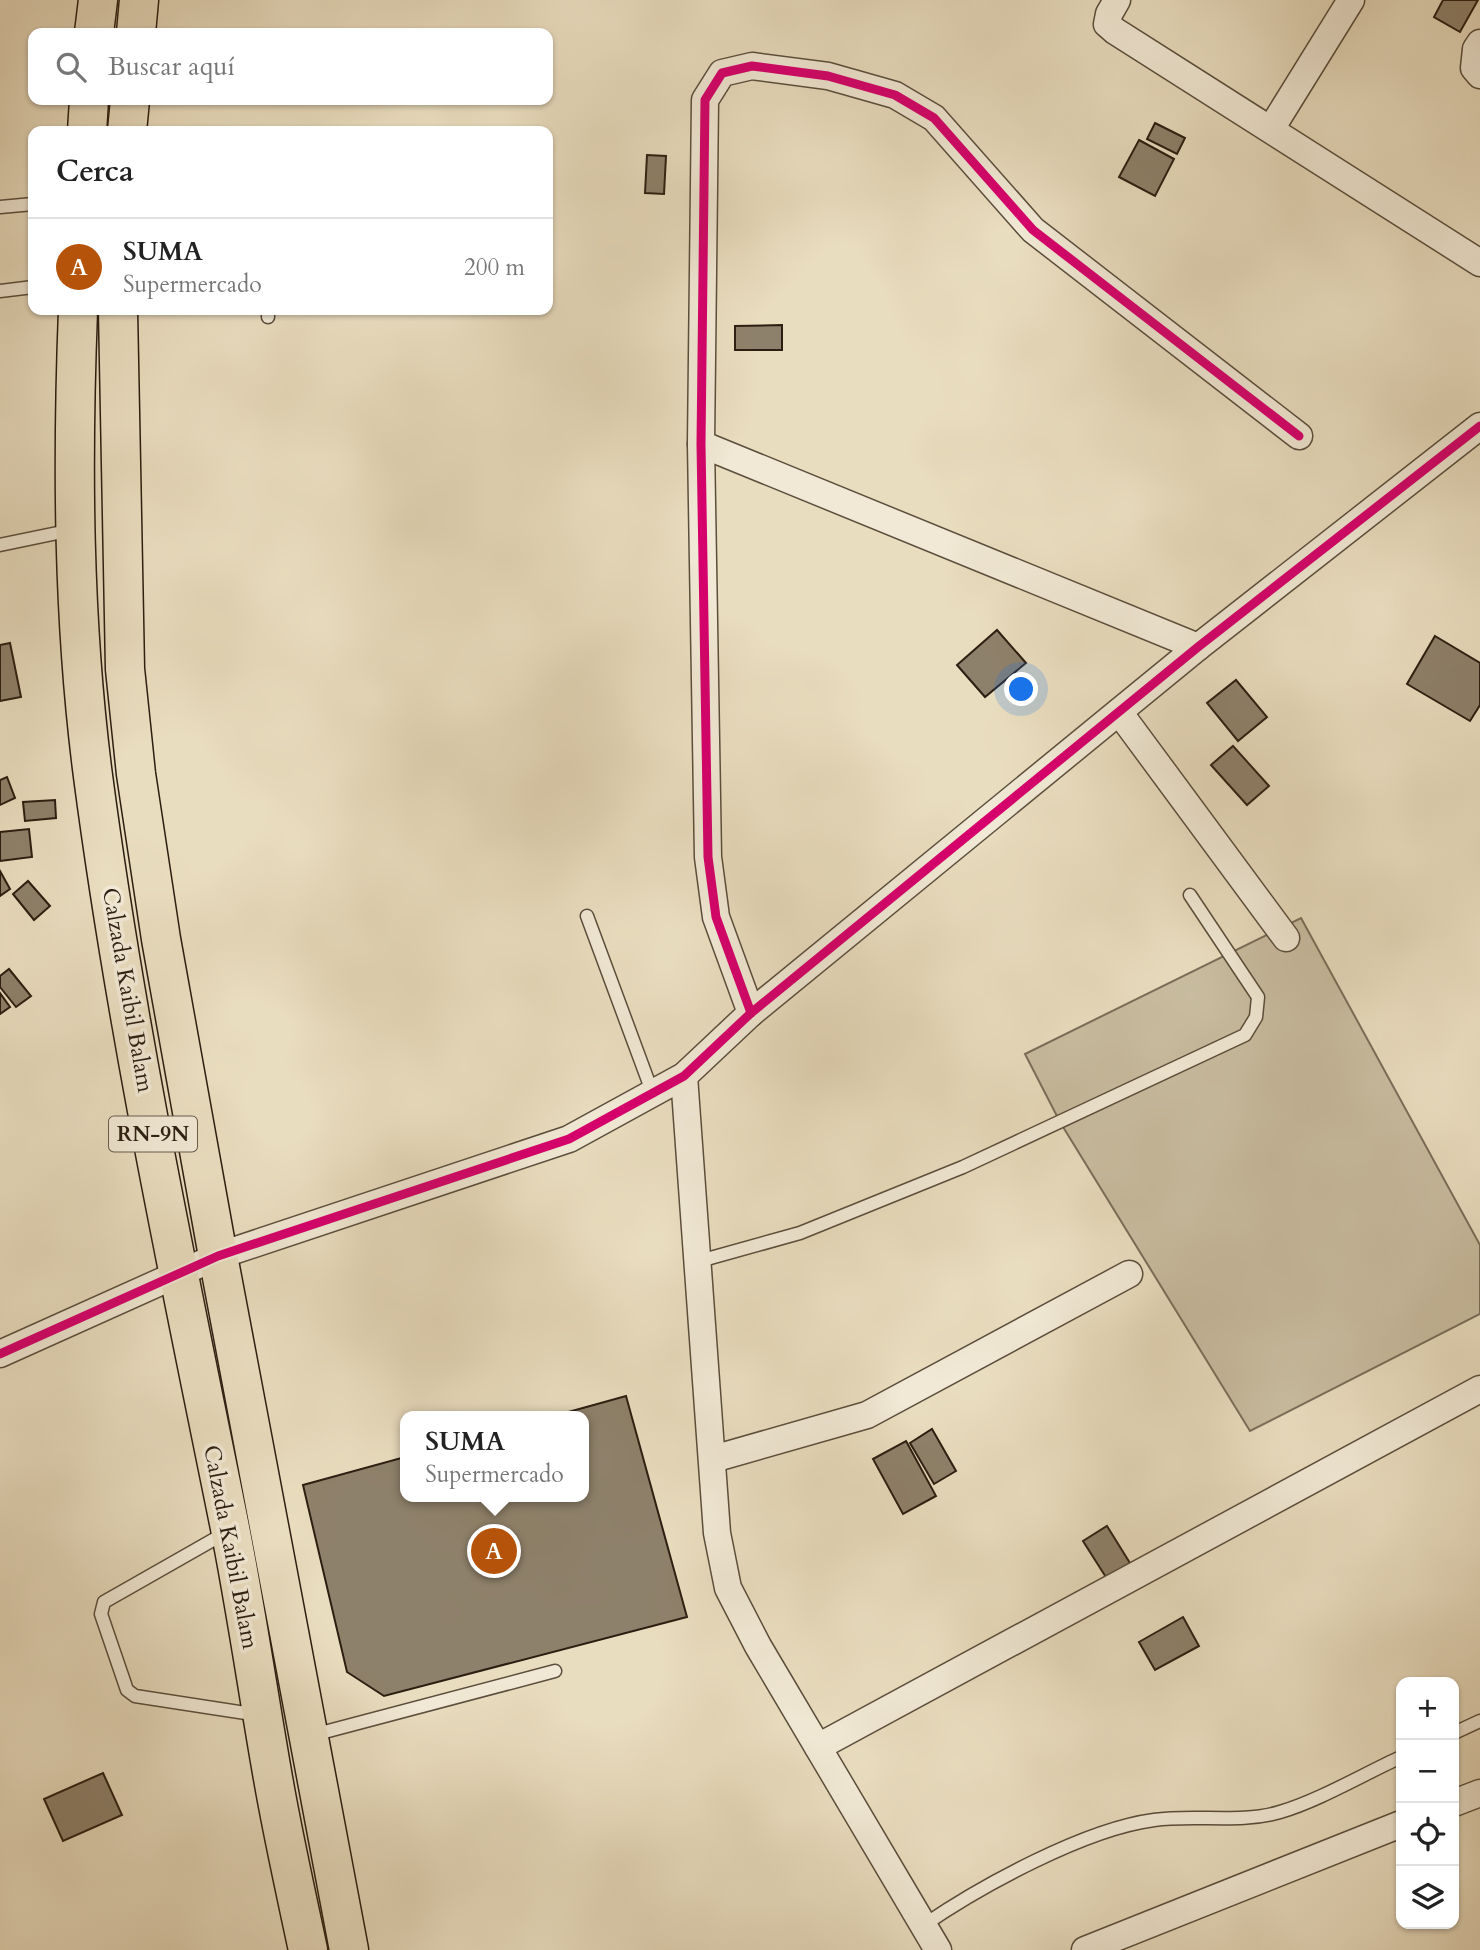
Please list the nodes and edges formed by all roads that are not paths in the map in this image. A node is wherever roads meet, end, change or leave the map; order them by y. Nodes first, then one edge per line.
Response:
1 (97, 0) edge
2 (139, 0) edge
3 (1117, 0) edge
4 (1352, 0) edge
5 (94, 28) edge
6 (136, 28) edge
7 (1480, 43) edge
8 (1480, 75) edge
9 (89, 105) edge
10 (130, 105) edge
11 (87, 126) edge
12 (127, 126) edge
13 (1271, 129) junction
14 (28, 204) edge
15 (0, 207) edge
16 (1480, 263) edge
17 (28, 288) edge
18 (0, 292) edge
19 (78, 315) edge
20 (118, 315) edge
21 (1480, 426) edge
22 (1299, 436) dead end
23 (701, 444) junction
24 (76, 530) junction
25 (0, 545) edge
26 (1198, 648) junction
27 (1119, 712) junction
28 (1190, 895) dead end
29 (587, 916) dead end
30 (1286, 937) dead end
31 (751, 1013) junction
32 (684, 1076) junction
33 (653, 1094) junction
34 (218, 1256) junction
35 (696, 1262) junction
36 (1129, 1273) dead end
37 (178, 1274) junction
38 (0, 1354) edge
39 (1480, 1389) edge
40 (713, 1459) junction
41 (230, 1530) junction
42 (555, 1671) dead end
43 (262, 1716) junction
44 (1480, 1721) edge
45 (1459, 1731) edge
46 (309, 1736) junction
47 (818, 1747) junction
48 (1396, 1759) edge
49 (1480, 1793) edge
50 (1459, 1801) edge
51 (1396, 1826) edge
52 (923, 1925) junction
53 (308, 1950) edge
54 (349, 1950) edge
55 (938, 1950) edge
56 (1085, 1950) edge

1 - 5 main road
2 - 6 main road
3 - 13 street
4 - 13 street
7 - 8 street
9 - 11 main road
10 - 12 main road
13 - 16 street
14 - 15 lane
17 - 18 lane
19 - 24 main road, Calzada Kaibil Balam / RN-9N
20 - 34 main road, Calzada Kaibil Balam / RN-9N
21 - 26 street
22 - 23 street
23 - 26 street
23 - 31 street
24 - 25 lane
24 - 37 main road, Calzada Kaibil Balam / RN-9N
26 - 27 street
27 - 30 street
27 - 31 street
28 - 35 lane
29 - 33 lane
31 - 32 street
32 - 33 street
32 - 35 street
33 - 34 street
34 - 37 street
34 - 46 main road, Calzada Kaibil Balam / RN-9N
35 - 40 street
36 - 40 street
37 - 38 street
37 - 41 main road, Calzada Kaibil Balam / RN-9N
39 - 47 street
40 - 47 street
41 - 43 main road, Calzada Kaibil Balam / RN-9N
41 - 43 lane
42 - 46 lane
43 - 53 main road, Calzada Kaibil Balam / RN-9N
44 - 45 lane
46 - 54 main road, Calzada Kaibil Balam / RN-9N
47 - 52 street
48 - 52 lane
49 - 50 street
51 - 56 street
52 - 55 street

